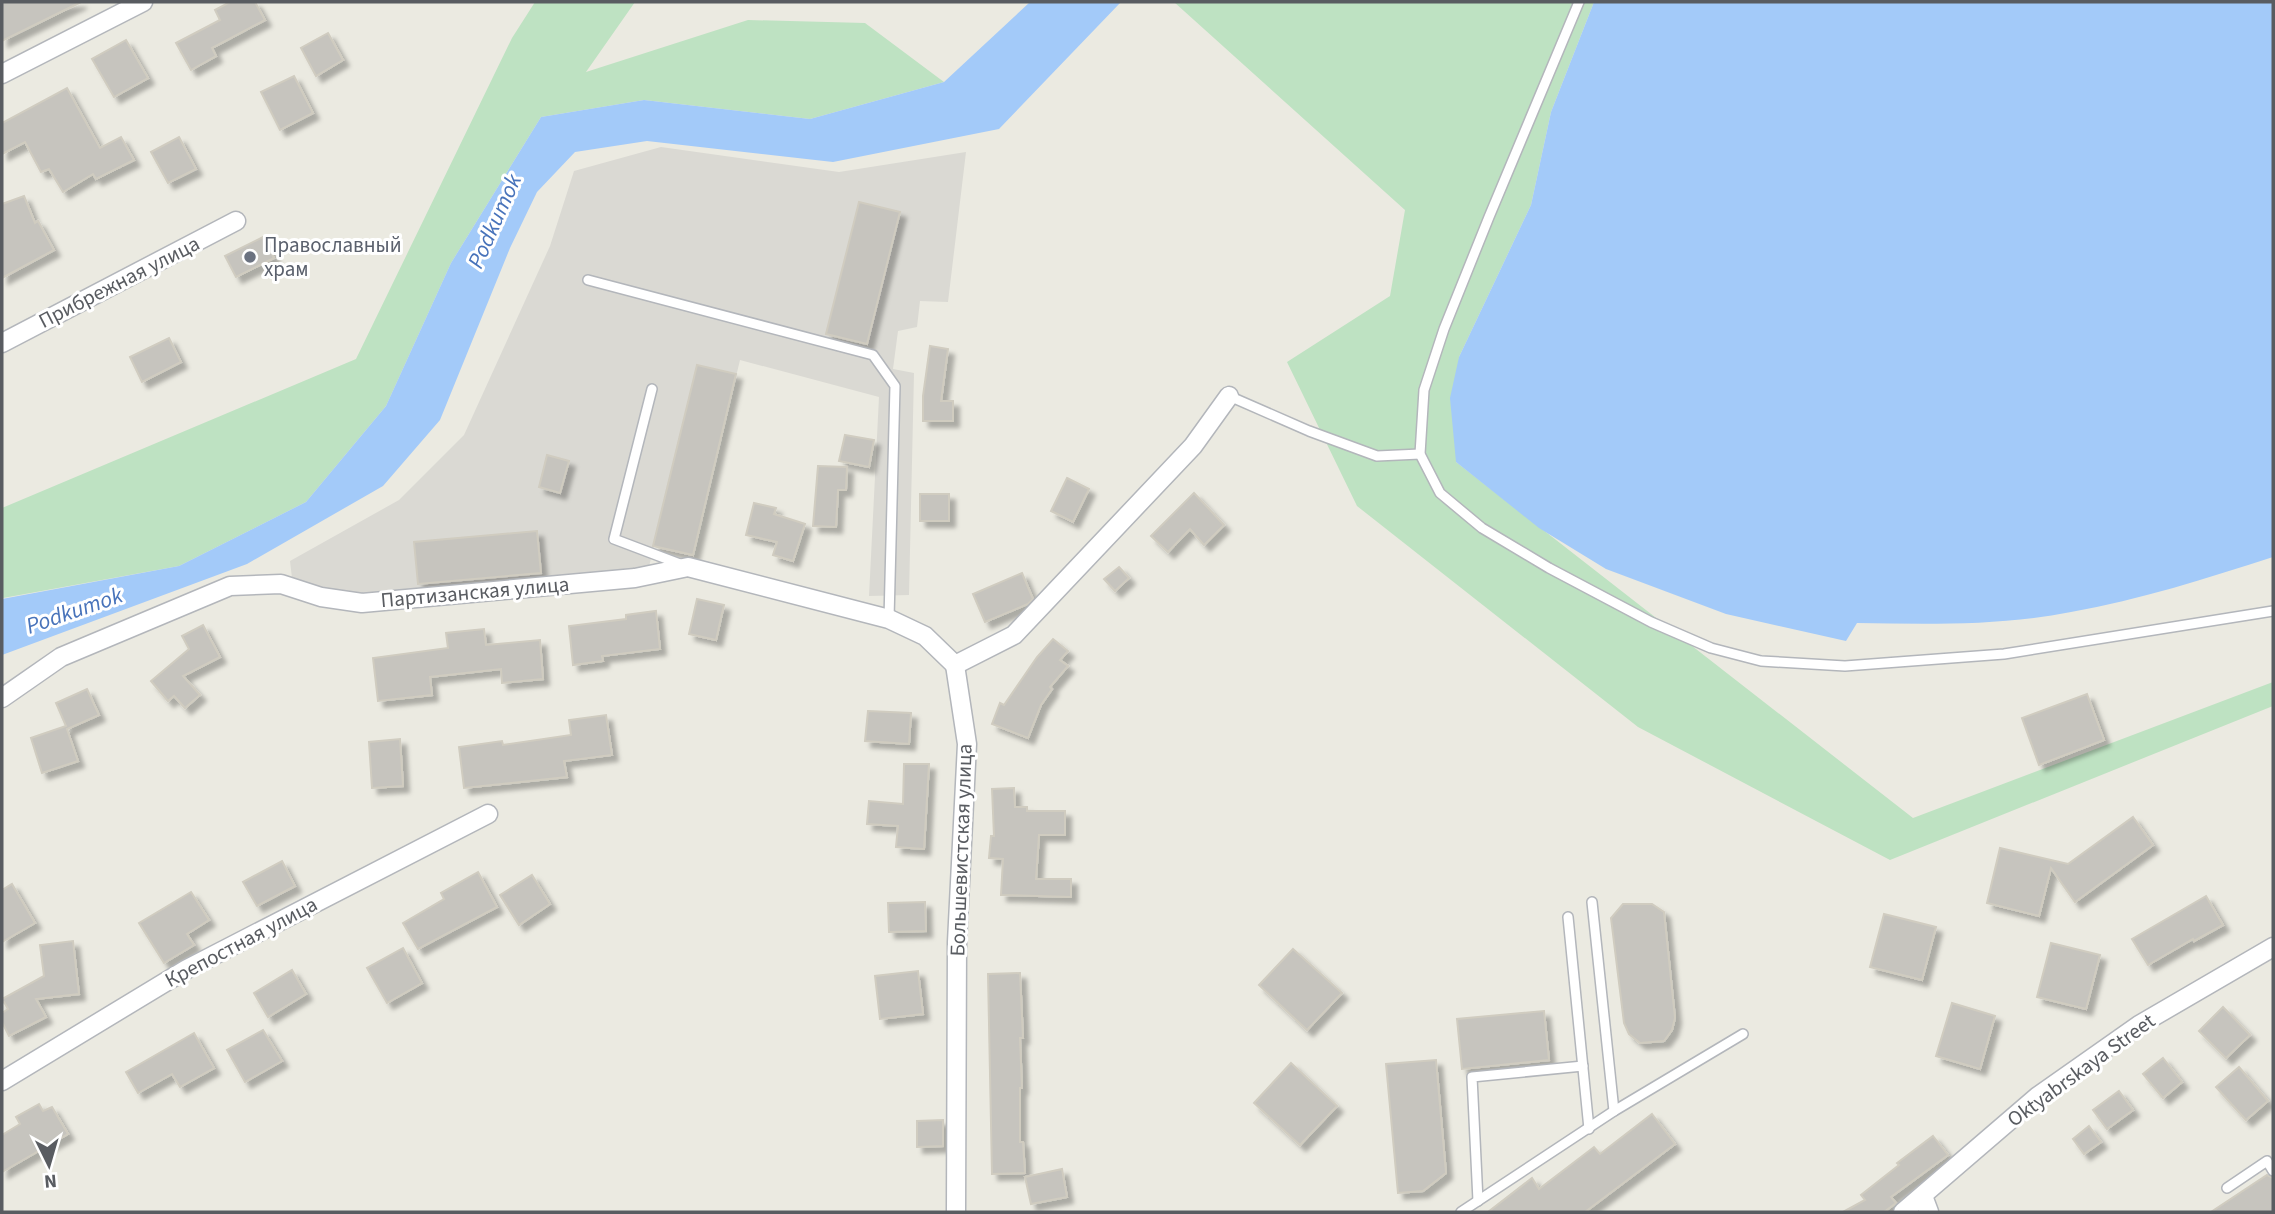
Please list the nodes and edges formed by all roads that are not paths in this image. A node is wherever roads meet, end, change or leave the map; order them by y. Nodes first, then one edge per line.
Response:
1 (143, 2) edge
2 (1579, 2) edge
3 (2, 74) edge
4 (236, 221) dead end
5 (588, 280) dead end
6 (2, 343) edge
7 (652, 389) dead end
8 (1229, 396) joint
9 (1420, 454) junction
10 (688, 567) junction
11 (2273, 611) edge
12 (889, 619) junction
13 (956, 665) junction
14 (2, 698) edge
15 (488, 814) dead end
16 (1591, 902) dead end
17 (1568, 917) dead end
18 (2273, 947) edge
19 (1743, 1034) dead end
20 (1583, 1066) junction
21 (2, 1082) edge
22 (1615, 1111) junction
23 (1589, 1129) junction
24 (2273, 1171) edge
25 (2227, 1188) dead end
26 (1478, 1201) junction
27 (1926, 1204) edge
28 (956, 1212) edge
29 (1461, 1212) edge
30 (1903, 1212) edge

1 - 3 street
2 - 9 lane
4 - 6 street, Прибрежная улица
5 - 12 lane
7 - 10 lane
8 - 9 lane
8 - 13 street
9 - 11 lane
10 - 12 street, Партизанская улица
10 - 14 street, Партизанская улица
12 - 13 street, Партизанская улица
13 - 28 street, Большевистская улица
15 - 21 street, Крепостная улица
16 - 22 lane
17 - 20 lane
18 - 27 street, Oktyabrskaya Street
19 - 22 lane
20 - 23 lane
20 - 26 lane
22 - 23 lane
23 - 26 lane
24 - 25 lane
26 - 29 lane
27 - 30 street, Oktyabrskaya Street

